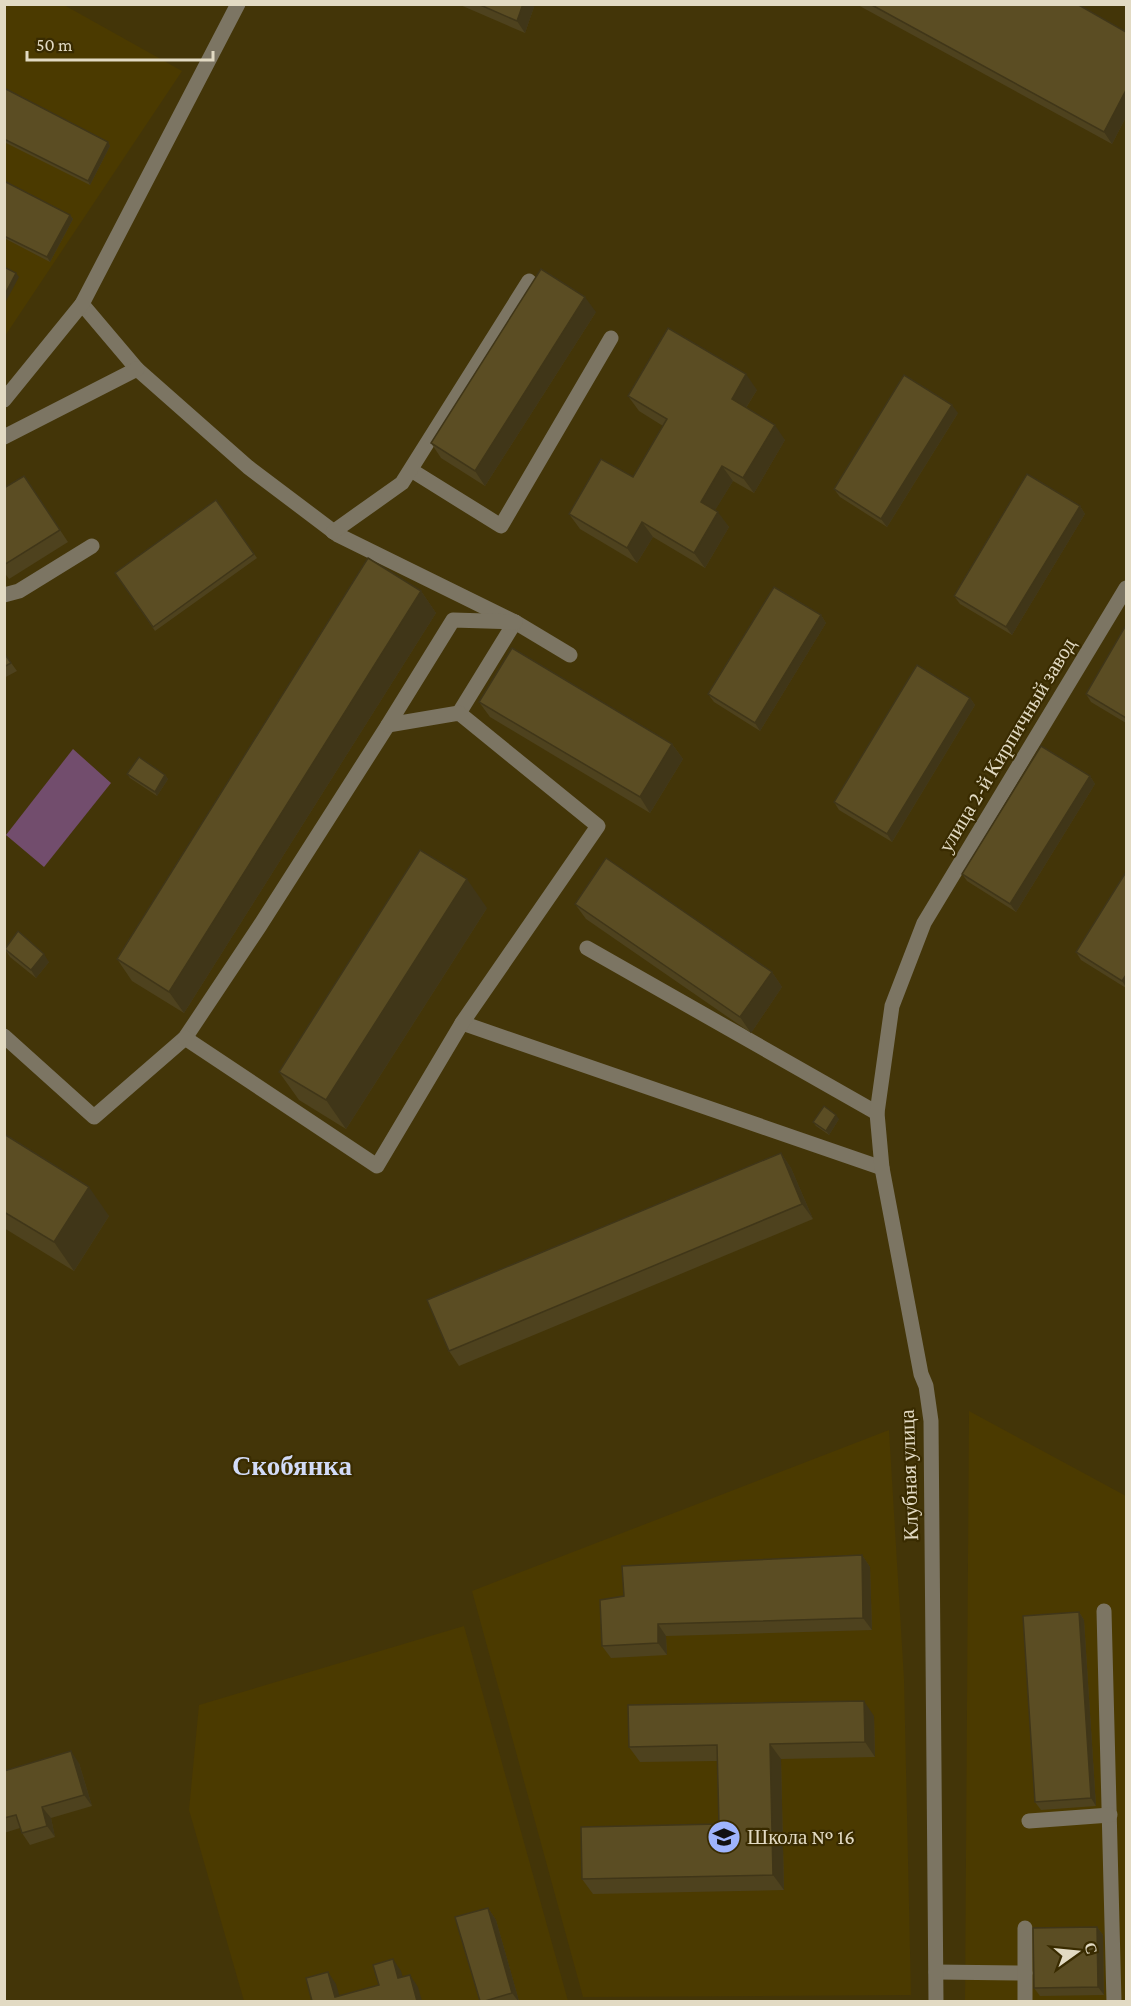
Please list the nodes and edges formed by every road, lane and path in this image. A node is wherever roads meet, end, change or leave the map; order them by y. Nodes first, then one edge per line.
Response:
1 (238, 4) edge
2 (529, 281) dead end
3 (82, 304) junction
4 (611, 338) dead end
5 (137, 369) junction
6 (4, 400) edge
7 (4, 437) edge
8 (411, 470) junction
9 (333, 531) junction
10 (92, 546) dead end
11 (1126, 588) edge
12 (4, 595) edge
13 (515, 622) junction
14 (570, 655) dead end
15 (459, 713) junction
16 (388, 725) junction
17 (924, 923) joint
18 (587, 948) dead end
19 (462, 1023) junction
20 (4, 1036) edge
21 (185, 1038) junction
22 (877, 1113) junction
23 (882, 1167) junction
24 (1104, 1611) dead end
25 (1110, 1815) junction
26 (1029, 1821) dead end
27 (1025, 1928) dead end
28 (936, 1972) junction
29 (1025, 1973) junction
30 (936, 2001) edge
31 (1025, 2001) edge
32 (1114, 2001) edge

1 - 3 street
2 - 8 street
3 - 5 street
3 - 6 street
4 - 8 street
5 - 7 street
5 - 9 street
8 - 9 street
9 - 13 street
10 - 12 street
11 - 17 street, улица 2-й Кирпичный завод
13 - 14 street
13 - 15 street
13 - 16 street
15 - 16 street
15 - 19 street
16 - 21 street
17 - 22 street, Клубная улица
18 - 22 street
19 - 21 street
19 - 23 street
20 - 21 street
22 - 23 street, Клубная улица
23 - 28 street, Клубная улица
24 - 25 street
25 - 26 street
25 - 32 street
27 - 29 street
28 - 29 street
28 - 30 street, Клубная улица
29 - 31 street

